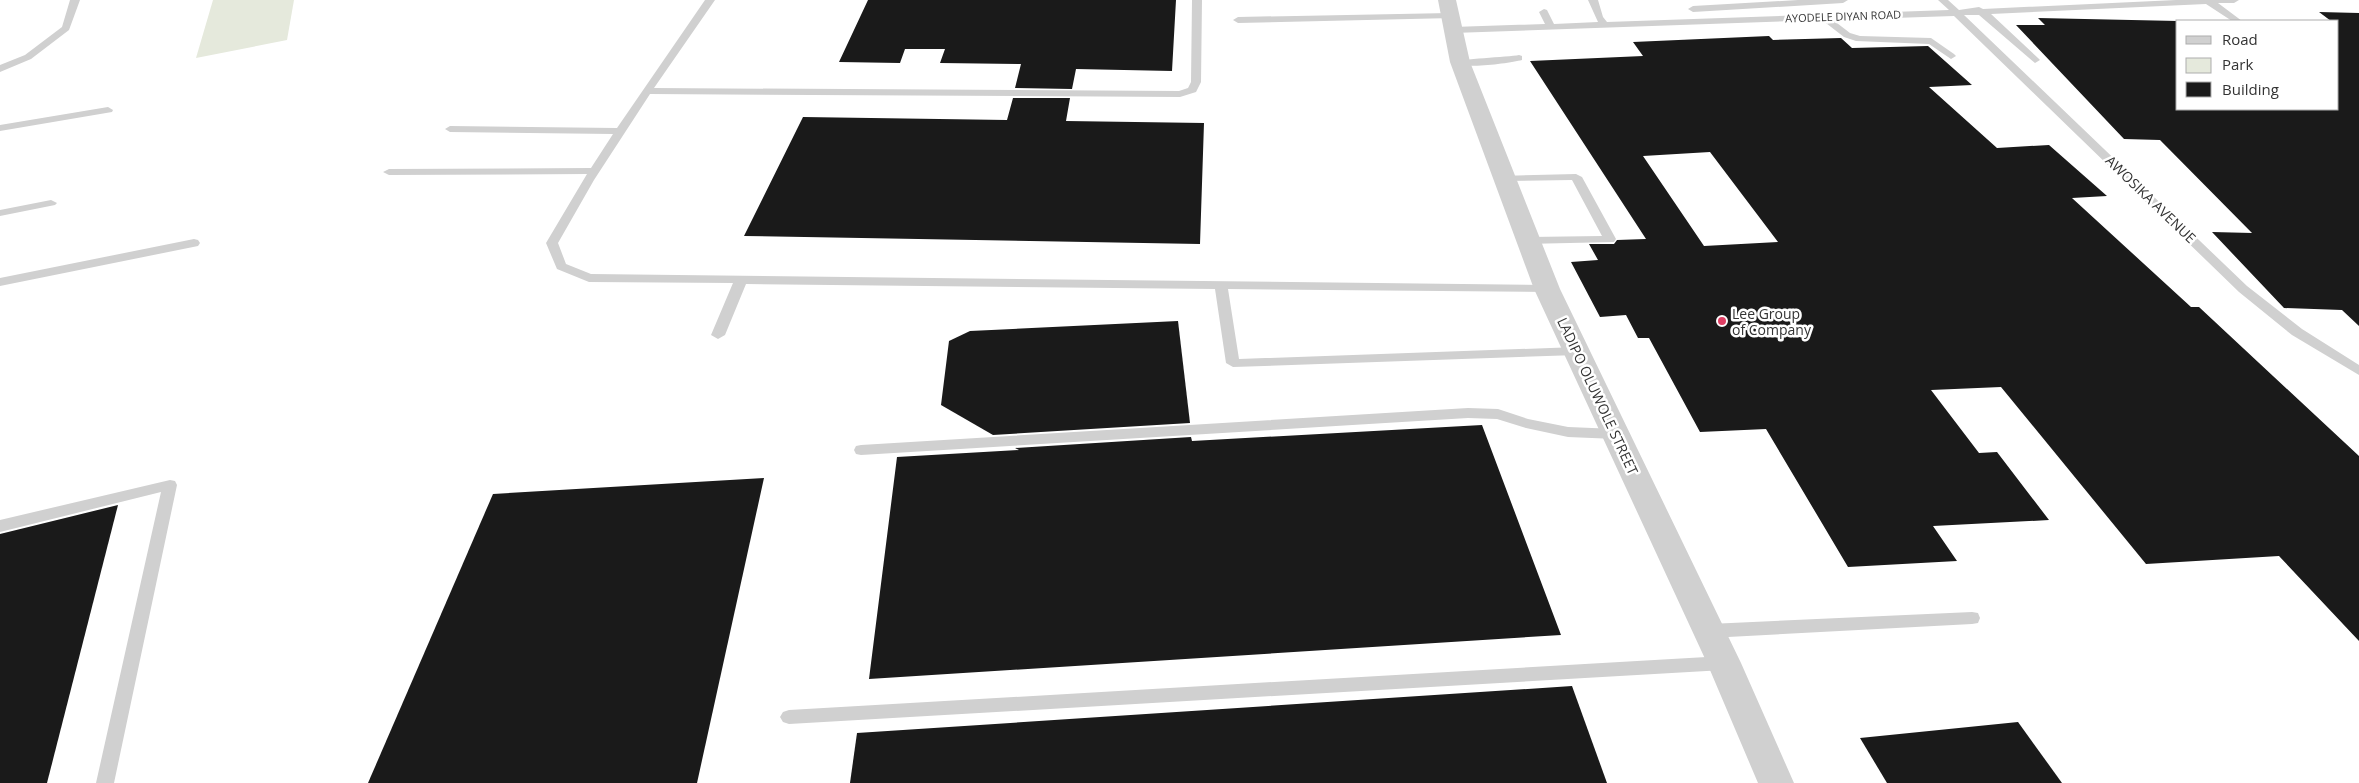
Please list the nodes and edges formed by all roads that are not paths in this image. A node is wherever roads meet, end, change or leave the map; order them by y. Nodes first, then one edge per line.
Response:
1 (75, 0) edge
2 (710, 0) edge
3 (1197, 0) edge
4 (1593, 0) edge
5 (1843, 0) edge
6 (1943, 0) edge
7 (2234, 0) edge
8 (1822, 1) junction
9 (2208, 1) edge
10 (1693, 9) dead end
11 (1979, 10) junction
12 (1544, 12) dead end
13 (1955, 12) junction
14 (1450, 15) edge
15 (1823, 16) junction
16 (1835, 16) junction
17 (1238, 20) dead end
18 (2236, 20) edge
19 (1605, 25) junction
20 (1550, 27) junction
21 (1951, 56) dead end
22 (1519, 58) dead end
23 (2035, 60) dead end
24 (1460, 62) junction
25 (0, 69) edge
26 (646, 91) junction
27 (108, 110) dead end
28 (0, 128) edge
29 (450, 130) dead end
30 (621, 131) junction
31 (596, 171) junction
32 (389, 172) dead end
33 (1504, 178) junction
34 (51, 203) dead end
35 (0, 213) edge
36 (1529, 241) junction
37 (194, 243) dead end
38 (741, 280) junction
39 (0, 282) edge
40 (1221, 285) junction
41 (1547, 289) junction
42 (718, 335) dead end
43 (1577, 351) junction
44 (2359, 371) edge
45 (1616, 434) junction
46 (861, 450) dead end
47 (0, 526) edge
48 (1972, 618) dead end
49 (1709, 631) junction
50 (1724, 663) junction
51 (789, 717) dead end
52 (105, 783) edge
53 (1776, 783) edge

1 - 25 lane
2 - 26 lane
3 - 26 lane
4 - 19 lane
5 - 8 lane
6 - 13 lane, AWOSIKA AVENUE
7 - 9 lane, AYODELE DIYAN ROAD
8 - 10 lane
8 - 16 lane
9 - 11 lane, AYODELE DIYAN ROAD
9 - 18 lane
11 - 13 lane, AYODELE DIYAN ROAD
11 - 23 lane
12 - 20 lane
13 - 16 lane, AYODELE DIYAN ROAD
13 - 44 lane, AWOSIKA AVENUE
14 - 17 lane, AYODELE DIYAN ROAD
14 - 20 lane, AYODELE DIYAN ROAD
14 - 24 street, LADIPO OLUWOLE STREET
15 - 16 lane, AYODELE DIYAN ROAD
15 - 19 lane, AYODELE DIYAN ROAD
15 - 21 lane
19 - 20 lane, AYODELE DIYAN ROAD
22 - 24 lane
24 - 33 street, LADIPO OLUWOLE STREET
26 - 30 lane
27 - 28 lane
29 - 30 lane
30 - 31 lane
31 - 32 lane
31 - 38 lane
33 - 36 street, LADIPO OLUWOLE STREET
33 - 36 lane
34 - 35 lane
36 - 41 street, LADIPO OLUWOLE STREET
37 - 39 lane
38 - 40 lane
38 - 42 lane
40 - 41 lane
40 - 43 lane
41 - 43 street, LADIPO OLUWOLE STREET
43 - 45 street, LADIPO OLUWOLE STREET
45 - 46 lane
45 - 49 street, LADIPO OLUWOLE STREET
47 - 52 lane
48 - 49 lane
49 - 50 street, LADIPO OLUWOLE STREET
50 - 51 lane
50 - 53 street, LADIPO OLUWOLE STREET

